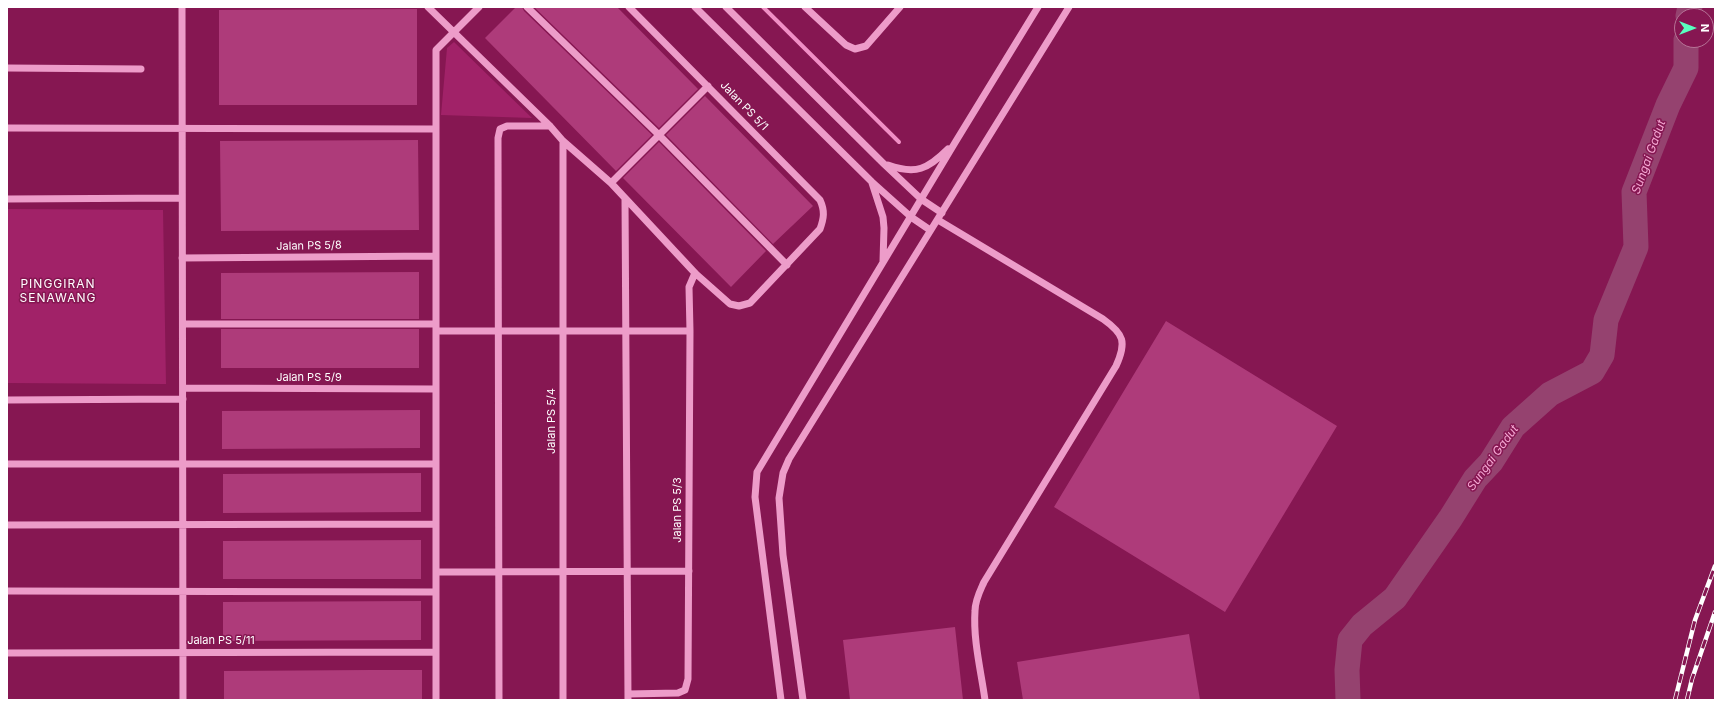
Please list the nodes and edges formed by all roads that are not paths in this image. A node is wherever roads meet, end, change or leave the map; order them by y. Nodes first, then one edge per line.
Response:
1 (182, 7) edge
2 (428, 7) edge
3 (479, 7) edge
4 (527, 7) edge
5 (629, 7) edge
6 (726, 7) edge
7 (805, 7) edge
8 (900, 7) edge
9 (1038, 7) edge
10 (1069, 7) edge
11 (701, 9) edge
12 (453, 32) junction
13 (7, 68) edge
14 (141, 68) dead end
15 (708, 86) junction
16 (550, 126) junction
17 (7, 128) edge
18 (182, 128) junction
19 (436, 129) junction
20 (659, 135) junction
21 (563, 141) junction
22 (956, 141) junction
23 (884, 164) junction
24 (872, 182) junction
25 (611, 183) junction
26 (182, 198) junction
27 (7, 199) edge
28 (625, 199) junction
29 (921, 199) junction
30 (940, 216) junction
31 (910, 217) junction
32 (930, 230) junction
33 (436, 256) junction
34 (182, 258) junction
35 (883, 264) junction
36 (787, 265) junction
37 (695, 273) junction
38 (183, 324) junction
39 (436, 327) junction
40 (498, 331) junction
41 (563, 331) junction
42 (625, 331) junction
43 (690, 331) junction
44 (183, 388) junction
45 (436, 389) junction
46 (183, 399) junction
47 (7, 400) edge
48 (183, 463) junction
49 (7, 464) edge
50 (436, 464) junction
51 (183, 524) junction
52 (436, 524) junction
53 (7, 525) edge
54 (499, 571) junction
55 (563, 571) junction
56 (627, 571) junction
57 (689, 571) junction
58 (436, 572) junction
59 (7, 591) edge
60 (183, 592) junction
61 (436, 592) junction
62 (183, 652) junction
63 (436, 652) junction
64 (7, 653) edge
65 (628, 697) edge
66 (183, 700) edge
67 (436, 700) edge
68 (499, 700) edge
69 (563, 700) edge
70 (781, 700) edge
71 (803, 700) edge
72 (985, 700) edge

1 - 18 street
2 - 12 street
3 - 12 street
4 - 20 street
5 - 15 street, Jalan PS 5/1
6 - 23 street
7 - 8 street
9 - 22 street
10 - 30 street
11 - 24 street
12 - 16 street
12 - 19 street
13 - 14 street
15 - 20 street
15 - 36 street, Jalan PS 5/1
16 - 21 street
16 - 40 street
17 - 18 street
18 - 19 street
18 - 26 street
19 - 33 street
20 - 25 street
20 - 36 street
21 - 25 street
21 - 41 street, Jalan PS 5/4
22 - 23 street
22 - 29 street
23 - 29 street
24 - 31 street
24 - 35 street
25 - 28 street
26 - 27 street
26 - 34 street
28 - 37 street
28 - 42 street
29 - 30 street
29 - 31 street
30 - 32 street
30 - 72 street
31 - 32 street
31 - 35 street
32 - 71 street
33 - 34 street, Jalan PS 5/8
33 - 39 street
34 - 38 street
35 - 70 street
36 - 37 street
37 - 43 street, Jalan PS 5/3
38 - 39 street
38 - 44 street
39 - 40 street
39 - 45 street
40 - 41 street
40 - 54 street
41 - 42 street
41 - 55 street, Jalan PS 5/4
42 - 43 street
42 - 56 street
43 - 57 street, Jalan PS 5/3
44 - 45 street, Jalan PS 5/9
44 - 46 street
45 - 50 street
46 - 47 street
46 - 48 street
48 - 49 street
48 - 50 street
48 - 51 street
50 - 52 street
51 - 52 street
51 - 53 street
51 - 60 street
52 - 58 street
54 - 55 street
54 - 58 street
54 - 68 street
55 - 56 street
55 - 69 street, Jalan PS 5/4
56 - 57 street
56 - 65 street
57 - 65 street, Jalan PS 5/3
58 - 61 street
59 - 60 street
60 - 61 street
60 - 62 street
61 - 63 street
62 - 63 street, Jalan PS 5/11
62 - 64 street, Jalan PS 5/11
62 - 66 street
63 - 67 street

